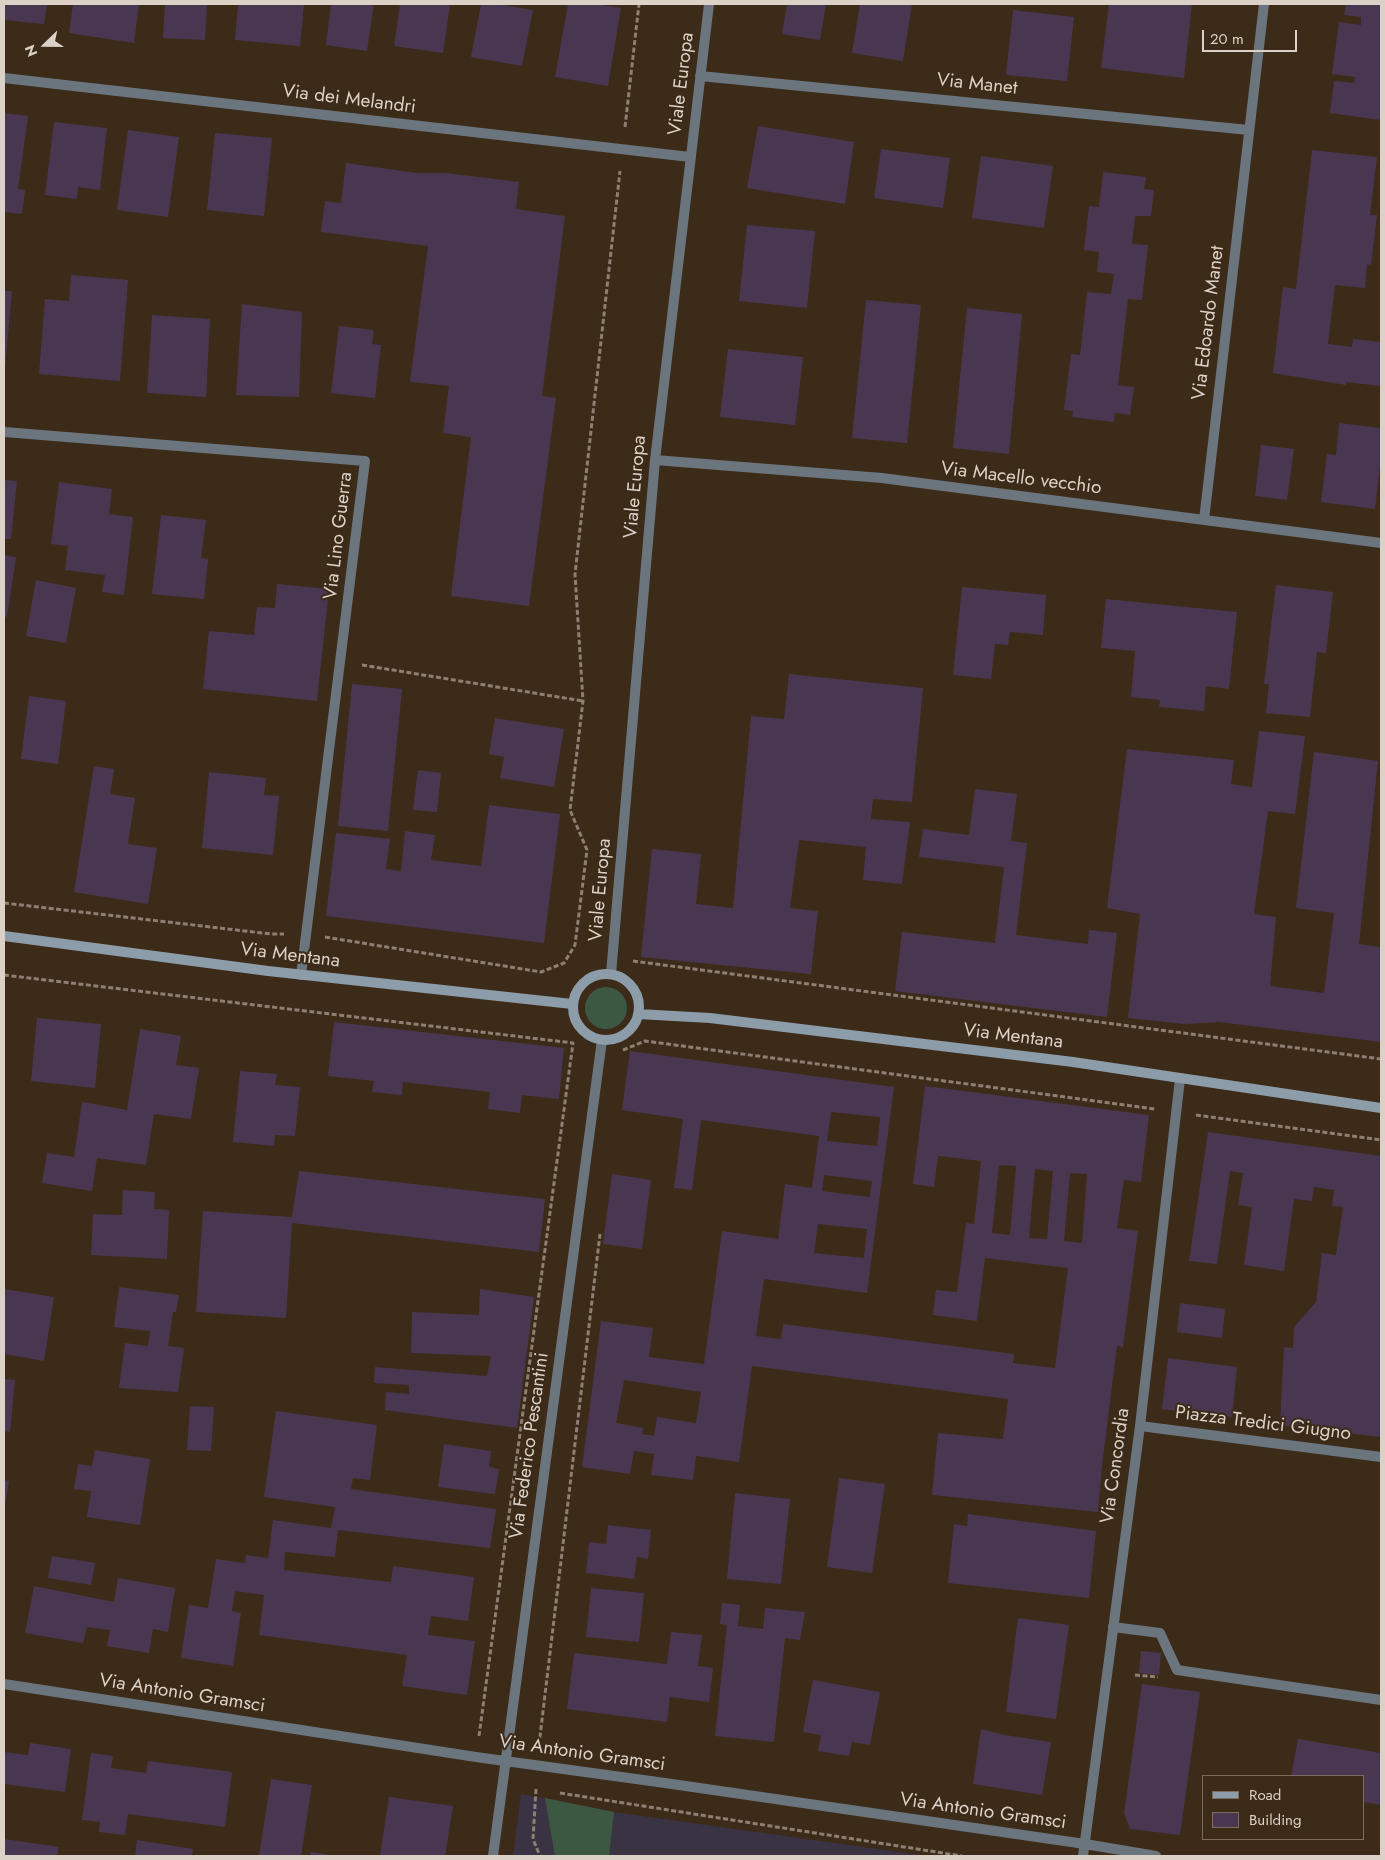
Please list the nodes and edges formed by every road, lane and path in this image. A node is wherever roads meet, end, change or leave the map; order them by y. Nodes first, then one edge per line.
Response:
1 (639, 4) edge
2 (709, 4) edge
3 (1264, 4) edge
4 (700, 76) junction
5 (4, 78) edge
6 (1249, 130) junction
7 (622, 149) junction
8 (690, 157) junction
9 (4, 432) edge
10 (655, 460) junction
11 (1204, 520) junction
12 (1381, 543) edge
13 (341, 662) junction
14 (583, 701) junction
15 (4, 903) edge
16 (305, 934) junction
17 (4, 936) edge
18 (632, 960) dead end
19 (611, 974) junction
20 (4, 975) edge
21 (301, 975) junction
22 (572, 1004) junction
23 (638, 1014) junction
24 (602, 1040) junction
25 (622, 1050) dead end
26 (1381, 1059) edge
27 (1180, 1079) junction
28 (1381, 1108) edge
29 (1176, 1112) junction
30 (1381, 1140) edge
31 (601, 1229) dead end
32 (1140, 1426) junction
33 (1381, 1457) edge
34 (1113, 1626) junction
35 (4, 1684) edge
36 (1381, 1700) edge
37 (476, 1757) junction
38 (504, 1761) junction
39 (537, 1764) junction
40 (536, 1789) dead end
41 (1085, 1844) junction
42 (493, 1856) edge
43 (540, 1856) edge
44 (1083, 1856) edge
45 (1156, 1856) edge

1 - 7 path
2 - 4 street, Viale Europa
3 - 6 street, Via Edoardo Manet
4 - 6 street, Via Manet
4 - 8 street, Viale Europa
5 - 7 street, Via dei Melandri
6 - 11 street, Via Edoardo Manet
7 - 8 street, Via dei Melandri
7 - 14 path
8 - 10 street, Viale Europa
9 - 13 street, Via Lino Guerra
10 - 11 street, Via Macello vecchio
10 - 19 street, Viale Europa
11 - 12 street, Via Macello vecchio
13 - 14 path
13 - 16 street, Via Lino Guerra
14 - 16 path
15 - 16 path
16 - 21 street, Via Lino Guerra
17 - 21 main road, Via Mentana
18 - 26 path
19 - 22 main road
19 - 23 main road
20 - 37 path
21 - 22 main road, Via Mentana
22 - 24 main road
23 - 24 main road
23 - 27 main road, Via Mentana
24 - 38 street, Via Federico Pescantini
25 - 29 path
27 - 28 main road, Via Mentana
27 - 29 street, Via Concordia
29 - 30 path
29 - 32 street, Via Concordia
31 - 39 path
32 - 33 street, Piazza Tredici Giugno
32 - 34 street, Via Concordia
34 - 36 street
34 - 41 street, Via Concordia
35 - 37 street, Via Antonio Gramsci
37 - 38 street, Via Antonio Gramsci
38 - 39 street, Via Antonio Gramsci
38 - 42 street, Via Federico Pescantini
39 - 41 street, Via Antonio Gramsci
40 - 43 path
41 - 44 street, Via Concordia
41 - 45 street, Via Antonio Gramsci

